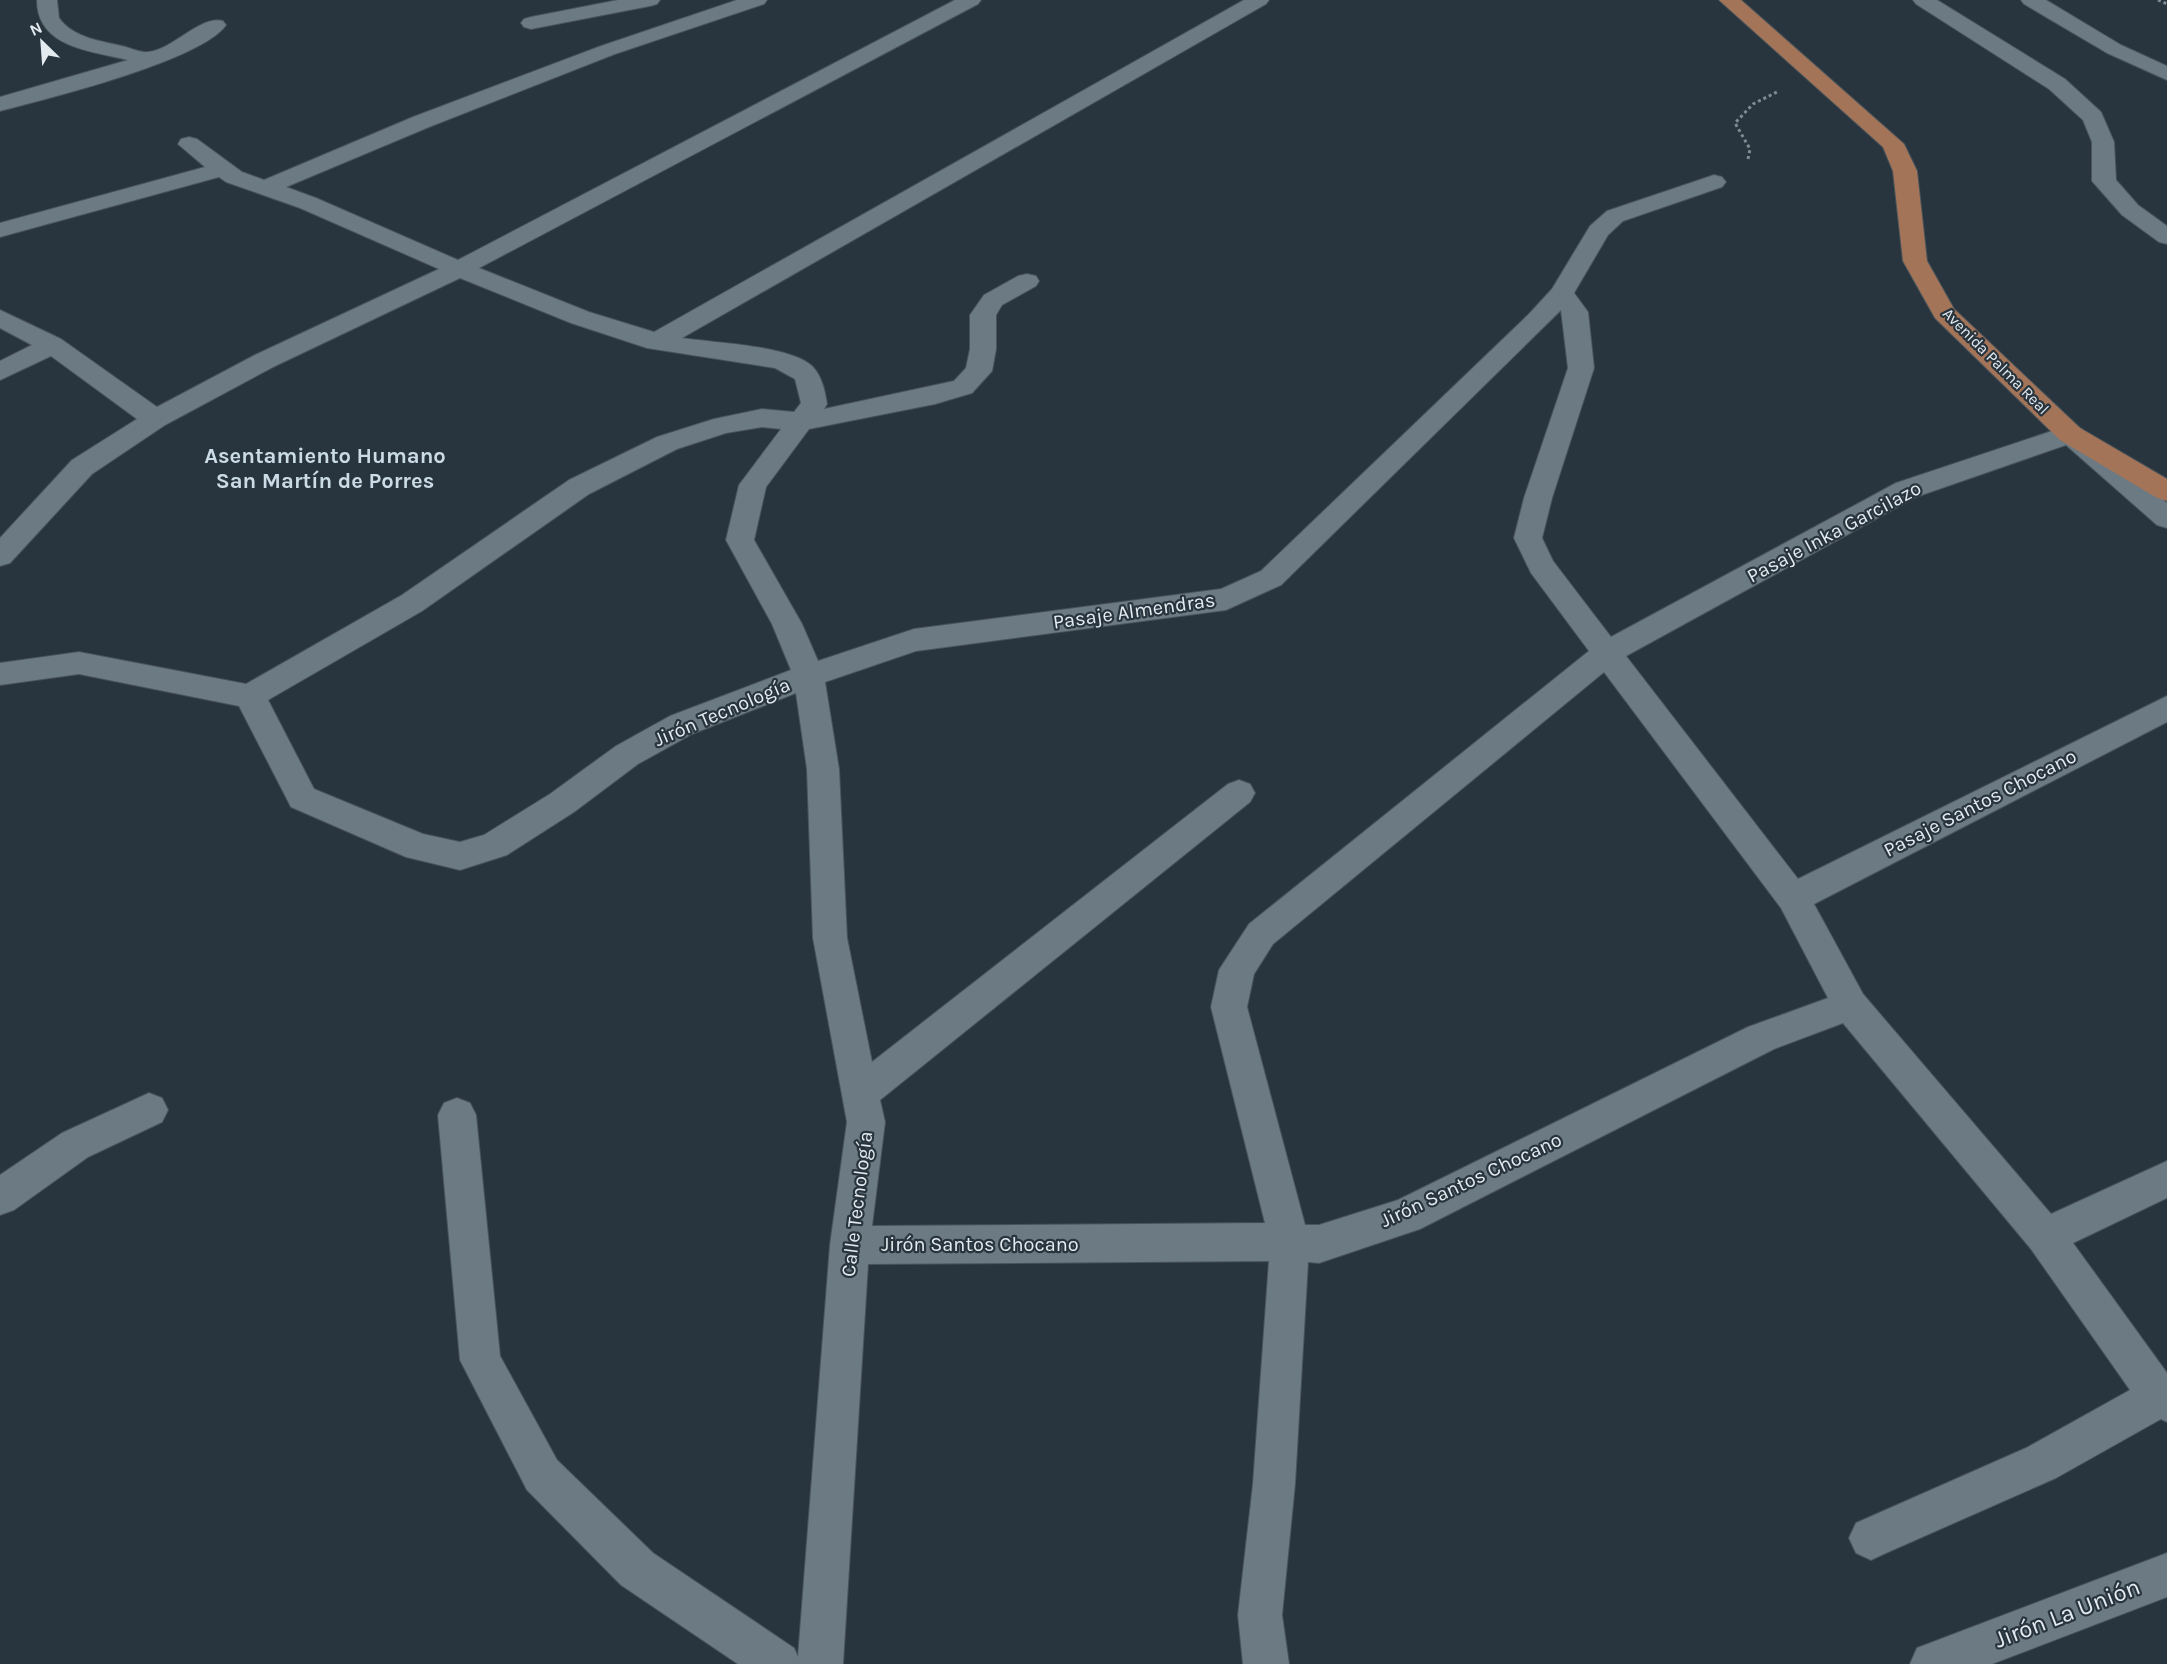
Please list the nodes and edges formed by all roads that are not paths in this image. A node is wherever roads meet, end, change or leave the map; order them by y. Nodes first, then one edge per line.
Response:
1 (47, 0) edge
2 (650, 0) edge
3 (757, 0) edge
4 (971, 0) edge
5 (1259, 0) edge
6 (1729, 0) edge
7 (1923, 0) edge
8 (2031, 0) edge
9 (531, 22) dead end
10 (216, 25) dead end
11 (147, 60) junction
12 (2167, 74) edge
13 (0, 104) edge
14 (189, 144) dead end
15 (222, 169) junction
16 (1714, 182) road end
17 (265, 188) junction
18 (0, 230) edge
19 (2167, 237) edge
20 (459, 269) junction
21 (1027, 281) dead end
22 (1562, 293) junction
23 (0, 318) edge
24 (656, 342) junction
25 (52, 345) junction
26 (0, 372) edge
27 (156, 419) junction
28 (801, 422) junction
29 (2070, 434) junction
30 (2167, 491) edge
31 (2167, 518) edge
32 (0, 556) edge
33 (1607, 653) junction
34 (0, 674) edge
35 (809, 676) junction
36 (250, 696) junction
37 (2167, 708) edge
38 (1239, 793) dead end
39 (1793, 898) junction
40 (1850, 1005) junction
41 (861, 1093) junction
42 (149, 1110) dead end
43 (457, 1115) dead end
44 (2167, 1179) edge
45 (0, 1197) edge
46 (2045, 1236) junction
47 (1290, 1244) junction
48 (850, 1245) junction
49 (2163, 1399) edge
50 (1871, 1538) dead end
51 (2167, 1575) edge
52 (778, 1664) edge
53 (820, 1664) edge
54 (1266, 1664) edge
55 (1933, 1664) edge

1 - 11 street
2 - 9 street
3 - 17 street
4 - 20 street
5 - 24 street
6 - 29 main road, Avenida Palma Real
7 - 19 street
8 - 12 street
10 - 11 street
11 - 13 street
14 - 15 street, Jirón Tecnología
15 - 17 street, Jirón Tecnología
15 - 18 street
16 - 22 street, Pasaje Almendras
17 - 20 street, Jirón Tecnología
20 - 24 street, Jirón Tecnología
20 - 27 street
21 - 28 street
22 - 33 street
22 - 35 street, Pasaje Almendras
23 - 25 street
24 - 28 street, Jirón Tecnología
25 - 26 street
25 - 27 street
27 - 32 street
28 - 35 street, Jirón Tecnología
28 - 36 street
29 - 30 main road, Avenida Palma Real
29 - 31 street
29 - 33 street, Pasaje Inka Garcilazo
33 - 39 street
33 - 47 street, Pasaje Inka Garcilazo
34 - 36 street
35 - 36 street, Jirón Tecnología
35 - 41 street, Calle Tecnología
37 - 39 street, Pasaje Santos Chocano
38 - 41 street
39 - 40 street
40 - 46 street
40 - 47 street, Jirón Santos Chocano
41 - 48 street, Calle Tecnología
42 - 45 street
43 - 52 street
44 - 46 street
46 - 49 street
47 - 48 street, Jirón Santos Chocano
47 - 54 street, Pasaje Inka Garcilazo
48 - 53 street, Calle Tecnología
49 - 50 street
51 - 55 street, Jirón La Unión

